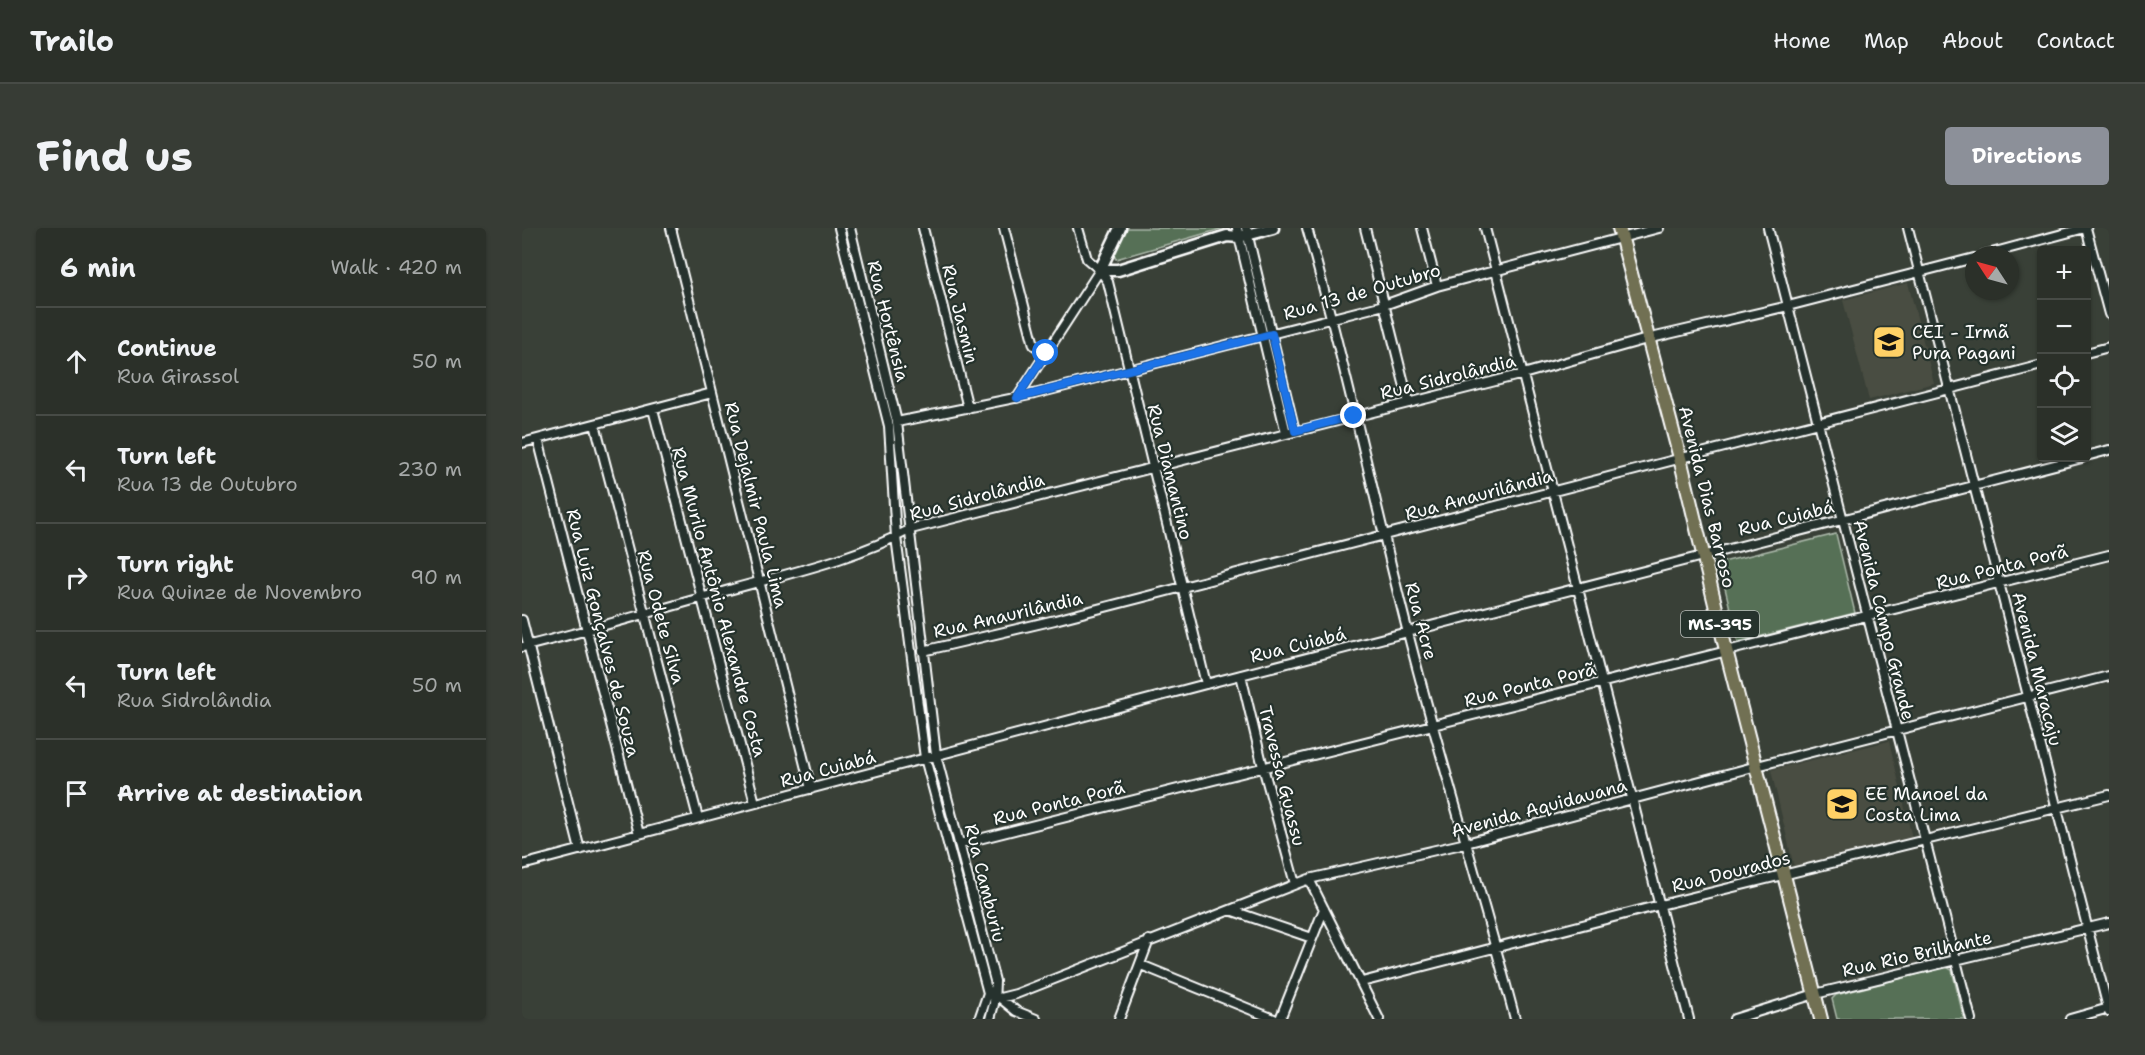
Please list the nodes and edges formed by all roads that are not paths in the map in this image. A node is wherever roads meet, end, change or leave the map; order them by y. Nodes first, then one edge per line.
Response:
1 (671, 228) edge
2 (839, 228) edge
3 (850, 228) edge
4 (923, 228) edge
5 (1004, 228) edge
6 (1078, 228) edge
7 (1120, 228) edge
8 (1273, 228) edge
9 (1307, 228) edge
10 (1365, 228) edge
11 (1422, 228) edge
12 (1485, 228) edge
13 (1659, 228) edge
14 (1768, 228) edge
15 (1908, 228) edge
16 (2086, 228) edge
17 (1241, 231) edge
18 (1620, 233) edge
19 (2018, 246) edge
20 (1965, 260) edge
21 (1101, 270) junction
22 (1496, 272) junction
23 (1919, 272) junction
24 (1437, 285) junction
25 (1384, 305) junction
26 (1788, 306) junction
27 (2109, 314) edge
28 (1333, 318) junction
29 (1267, 335) junction
30 (1647, 339) junction
31 (2109, 348) edge
32 (2091, 352) edge
33 (1046, 353) junction
34 (2037, 366) edge
35 (1129, 370) junction
36 (1523, 374) junction
37 (1950, 389) junction
38 (712, 393) junction
39 (1017, 398) junction
40 (1409, 403) junction
41 (968, 408) junction
42 (653, 409) junction
43 (1354, 416) junction
44 (897, 422) junction
45 (1818, 423) junction
46 (596, 424) junction
47 (1295, 431) junction
48 (1286, 433) junction
49 (538, 438) junction
50 (522, 443) edge
51 (2109, 450) edge
52 (2091, 455) edge
53 (1680, 458) junction
54 (2066, 462) edge
55 (1153, 467) junction
56 (1975, 485) junction
57 (1553, 491) junction
58 (1843, 519) junction
59 (911, 529) junction
60 (1384, 535) junction
61 (896, 537) junction
62 (1704, 555) junction
63 (2109, 555) edge
64 (760, 582) junction
65 (2000, 584) junction
66 (1182, 587) junction
67 (1579, 588) junction
68 (702, 598) junction
69 (645, 613) junction
70 (1868, 616) junction
71 (522, 620) edge
72 (587, 631) junction
73 (1408, 632) junction
74 (525, 647) edge
75 (1726, 650) junction
76 (923, 651) junction
77 (1241, 675) junction
78 (2109, 676) edge
79 (1604, 682) junction
80 (1206, 684) junction
81 (2028, 696) junction
82 (1433, 725) junction
83 (1897, 730) junction
84 (936, 755) junction
85 (925, 758) junction
86 (1757, 766) junction
87 (1263, 767) junction
88 (811, 789) junction
89 (2109, 795) edge
90 (1633, 799) junction
91 (755, 803) junction
92 (2057, 809) junction
93 (698, 818) junction
94 (639, 834) junction
95 (1924, 840) junction
96 (1466, 843) junction
97 (959, 844) junction
98 (580, 850) junction
99 (522, 865) edge
100 (1784, 875) junction
101 (1309, 879) junction
102 (1295, 884) junction
103 (1660, 905) junction
104 (1324, 909) junction
105 (1230, 910) junction
106 (979, 920) junction
107 (969, 923) junction
108 (2109, 923) edge
109 (2087, 929) junction
110 (1312, 938) junction
111 (1149, 940) junction
112 (1497, 947) junction
113 (1955, 960) junction
114 (1141, 965) junction
115 (1362, 982) junction
116 (1815, 994) junction
117 (994, 996) junction
118 (2109, 1010) edge
119 (979, 1019) edge
120 (990, 1019) edge
121 (1036, 1019) edge
122 (1119, 1019) edge
123 (1274, 1019) edge
124 (1280, 1019) edge
125 (1379, 1019) edge
126 (1515, 1019) edge
127 (1689, 1019) edge
128 (1734, 1019) edge
129 (1821, 1019) edge
130 (1971, 1019) edge
131 (2070, 1019) edge

1 - 38 street, Rua Dejalmir Paula Lima
2 - 61 street, Rua Camburiu
3 - 44 street, Rua Hortênsia
4 - 41 street, Rua Jasmin
5 - 33 street
6 - 21 street, Rua Diamantino
7 - 21 street
8 - 17 street
9 - 28 street, Rua Acre
10 - 25 street
11 - 24 street
12 - 22 street
13 - 18 street, Rua 13 de Outubro
14 - 26 street, Avenida Campo Grande
15 - 23 street, Avenida Maracaju
16 - 19 street
16 - 27 street
17 - 21 street
17 - 29 street
18 - 22 street, Rua 13 de Outubro
18 - 30 main road, Avenida Dias Barroso / MS-395
20 - 23 street, Rua Sidrolândia
21 - 33 street
21 - 35 street, Rua Diamantino
22 - 24 street, Rua 13 de Outubro
22 - 36 street
23 - 26 street, Rua Sidrolândia
23 - 37 street, Avenida Maracaju
24 - 25 street, Rua 13 de Outubro
25 - 28 street, Rua 13 de Outubro
25 - 40 street
26 - 30 street, Rua Sidrolândia
26 - 45 street, Avenida Campo Grande
28 - 29 street, Rua 13 de Outubro
28 - 43 street, Rua Acre
29 - 35 street, Rua 13 de Outubro
29 - 47 street
29 - 48 street
30 - 36 street, Rua Sidrolândia
30 - 53 main road, Avenida Dias Barroso / MS-395
31 - 32 street
33 - 39 street
34 - 37 street, Rua Anaurilândia
35 - 39 street, Rua 13 de Outubro
35 - 55 street, Rua Diamantino
36 - 40 street, Rua Sidrolândia
36 - 57 street
37 - 45 street, Rua Anaurilândia
37 - 56 street, Avenida Maracaju
38 - 42 street
38 - 64 street, Rua Dejalmir Paula Lima
39 - 41 street, Rua 13 de Outubro
40 - 43 street, Rua Sidrolândia
41 - 44 street, Rua 13 de Outubro
42 - 46 street
42 - 68 street, Rua Murilo Antônio Alexandre Costa
43 - 47 street, Rua Sidrolândia
43 - 60 street, Rua Acre
44 - 59 street, Rua Hortênsia
45 - 53 street, Rua Anaurilândia
45 - 58 street, Avenida Campo Grande
46 - 49 street
46 - 69 street, Rua Odete Silva
47 - 48 street, Rua Sidrolândia
48 - 55 street, Rua Sidrolândia
49 - 50 street
49 - 72 street, Rua Luiz Gonçalves de Souza
51 - 52 street
53 - 57 street, Rua Anaurilândia
53 - 62 main road, Avenida Dias Barroso / MS-395
54 - 56 street, Rua Cuiabá
55 - 59 street, Rua Sidrolândia
55 - 66 street, Rua Diamantino
56 - 58 street, Rua Cuiabá
56 - 65 street, Avenida Maracaju
57 - 60 street, Rua Anaurilândia
57 - 67 street
58 - 62 street, Rua Cuiabá
58 - 70 street, Avenida Campo Grande
59 - 61 street, Rua Sidrolândia
59 - 76 street, Rua Camburiu
60 - 66 street, Rua Anaurilândia
60 - 73 street, Rua Acre
61 - 64 street, Rua Sidrolândia
61 - 85 street, Rua Camburiu
62 - 67 street, Rua Cuiabá
62 - 75 main road, Avenida Dias Barroso / MS-395
63 - 65 street, Rua Ponta Porã
64 - 68 street, Rua Sidrolândia
64 - 88 street, Rua Dejalmir Paula Lima
65 - 70 street, Rua Ponta Porã
65 - 81 street, Avenida Maracaju
66 - 76 street, Rua Anaurilândia
66 - 80 street, Rua Diamantino
67 - 73 street, Rua Cuiabá
67 - 79 street
68 - 69 street, Rua Sidrolândia
68 - 91 street, Rua Murilo Antônio Alexandre Costa
69 - 72 street, Rua Sidrolândia
69 - 93 street, Rua Odete Silva
70 - 75 street, Rua Ponta Porã
70 - 83 street, Avenida Campo Grande
71 - 74 street
72 - 74 street, Rua Sidrolândia
72 - 94 street, Rua Luiz Gonçalves de Souza
73 - 77 street, Rua Cuiabá
73 - 82 street, Rua Acre
74 - 98 street
75 - 79 street, Rua Ponta Porã
75 - 86 main road, Avenida Dias Barroso / MS-395
76 - 84 street, Rua Camburiu
77 - 80 street, Rua Cuiabá
77 - 87 street, Travessa Guassu
78 - 81 street, Avenida Aquidauana
79 - 82 street, Rua Ponta Porã
79 - 90 street
80 - 84 street, Rua Cuiabá
81 - 83 street, Avenida Aquidauana
81 - 92 street, Avenida Maracaju
82 - 87 street, Rua Ponta Porã
82 - 96 street, Rua Acre
83 - 86 street, Avenida Aquidauana
83 - 95 street, Avenida Campo Grande
84 - 85 street, Rua Cuiabá
84 - 97 street, Rua Camburiu
85 - 88 street, Rua Cuiabá
85 - 107 street, Rua Camburiu
86 - 90 street, Avenida Aquidauana
86 - 100 main road, Avenida Dias Barroso / MS-395
87 - 97 street, Rua Ponta Porã
87 - 102 street, Travessa Guassu
88 - 91 street, Rua Cuiabá
89 - 92 street, Rua Dourados
90 - 96 street, Avenida Aquidauana
90 - 103 street
91 - 93 street, Rua Cuiabá
92 - 95 street, Rua Dourados
92 - 109 street, Avenida Maracaju
93 - 94 street, Rua Cuiabá
94 - 98 street, Rua Cuiabá
95 - 100 street, Rua Dourados
95 - 113 street, Avenida Campo Grande
96 - 101 street, Avenida Aquidauana
96 - 112 street, Rua Acre
97 - 106 street, Rua Camburiu
98 - 99 street, Rua Cuiabá
100 - 103 street, Rua Dourados
100 - 116 main road, Avenida Dias Barroso / MS-395
101 - 102 street, Avenida Aquidauana
101 - 104 street
102 - 105 street, Avenida Aquidauana
103 - 112 street, Rua Dourados
103 - 127 street
104 - 110 street
104 - 115 street
105 - 110 street
105 - 111 street, Avenida Aquidauana
106 - 107 street
106 - 117 street, Rua Camburiu
107 - 117 street, Rua Camburiu
108 - 109 street, Rua Rio Brilhante
109 - 113 street, Rua Rio Brilhante
109 - 118 street, Avenida Maracaju
110 - 124 street
111 - 114 street
111 - 117 street, Avenida Aquidauana
112 - 115 street, Rua Dourados
112 - 126 street, Rua Acre
113 - 116 street, Rua Rio Brilhante
113 - 130 street, Avenida Campo Grande
114 - 122 street
114 - 123 street
115 - 125 street
116 - 128 street, Rua Rio Brilhante
116 - 129 main road, Avenida Dias Barroso / MS-395
117 - 119 street, Rua Camburiu
117 - 120 street, Rua Camburiu
117 - 121 street
118 - 131 street

